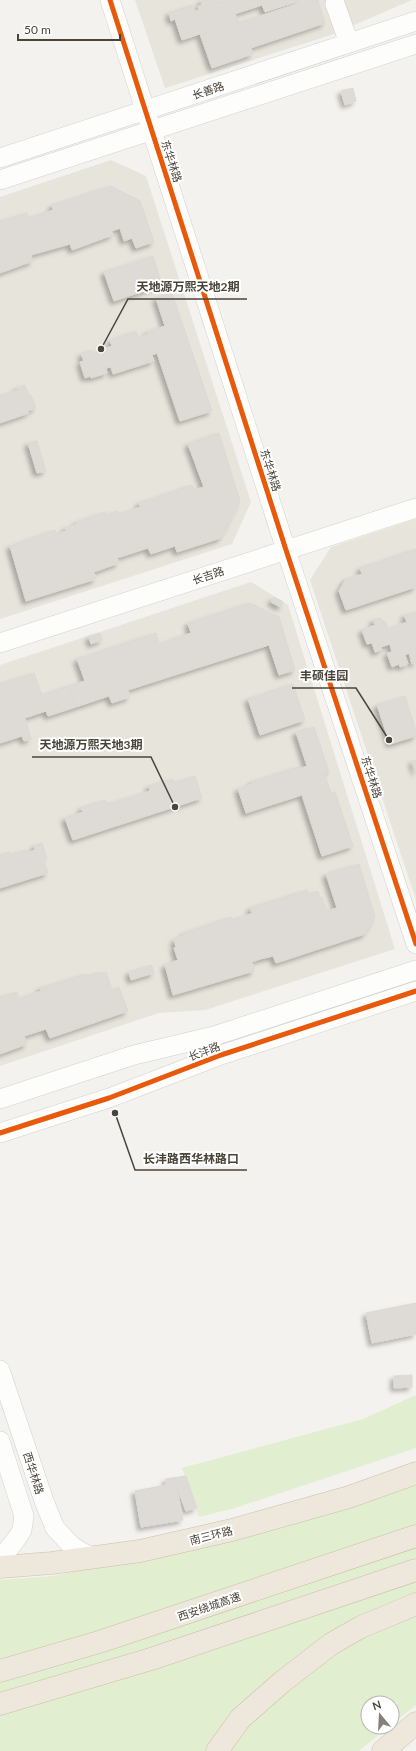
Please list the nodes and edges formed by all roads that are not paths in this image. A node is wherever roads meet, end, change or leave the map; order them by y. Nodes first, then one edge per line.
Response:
1 (110, 0) edge
2 (335, 4) dead end
3 (416, 21) edge
4 (349, 44) junction
5 (416, 44) edge
6 (146, 110) junction
7 (152, 131) junction
8 (0, 158) edge
9 (0, 180) edge
10 (416, 508) edge
11 (286, 550) junction
12 (0, 643) edge
13 (416, 944) edge
14 (416, 970) edge
15 (416, 991) edge
16 (0, 1099) edge
17 (0, 1133) edge
18 (0, 1370) edge
19 (0, 1441) edge
20 (416, 1473) edge
21 (416, 1536) edge
22 (94, 1557) junction
23 (0, 1558) edge
24 (0, 1567) edge
25 (416, 1570) edge
26 (416, 1604) edge
27 (99, 1642) junction
28 (0, 1663) edge
29 (0, 1671) edge
30 (0, 1704) edge
31 (416, 1723) edge
32 (217, 1751) edge
33 (383, 1751) edge

1 - 6 street, 东华林路
2 - 4 street
3 - 4 street, 长善路
4 - 6 street, 长善路
5 - 7 street, 长善路
6 - 7 street, 东华林路
6 - 8 street, 长善路
7 - 9 street, 长善路
7 - 11 street, 东华林路
10 - 11 street, 长吉路
11 - 12 street, 长吉路
11 - 13 street, 东华林路
14 - 16 street, 长沣路
15 - 17 street, 长沣路
18 - 22 street, 西华林路
19 - 23 street, 西华林路
20 - 22 highway, 南三环路
21 - 27 highway, 西安绕城高速
22 - 24 highway, 南三环路
25 - 30 highway
26 - 32 highway
27 - 28 highway
27 - 29 highway, 西安绕城高速
31 - 33 highway

